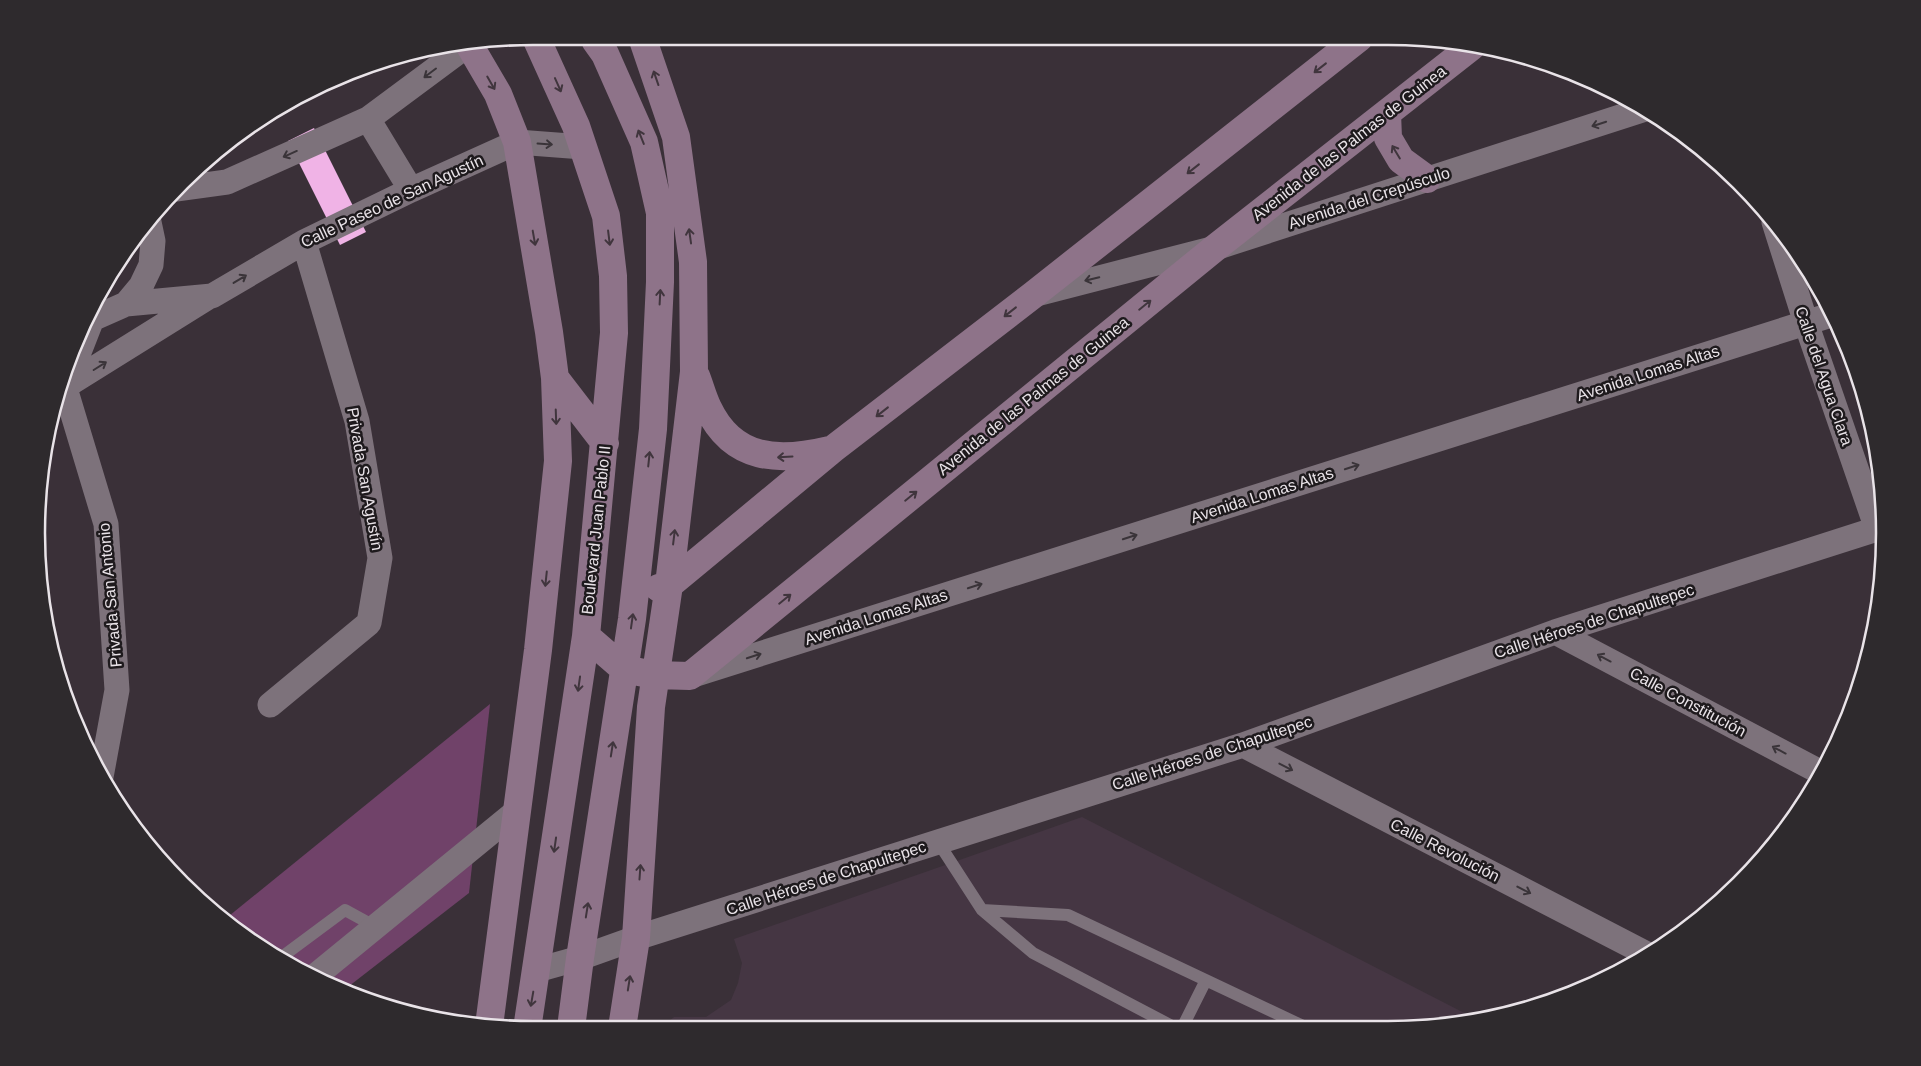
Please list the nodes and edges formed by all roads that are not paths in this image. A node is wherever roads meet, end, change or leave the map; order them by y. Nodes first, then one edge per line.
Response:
1 (540, 45) edge
2 (599, 45) edge
3 (644, 45) edge
4 (1350, 45) edge
5 (471, 49) edge
6 (458, 51) edge
7 (1466, 51) edge
8 (1635, 112) edge
9 (1387, 114) junction
10 (368, 120) junction
11 (518, 142) junction
12 (583, 147) junction
13 (1427, 179) junction
14 (189, 187) edge
15 (411, 190) junction
16 (151, 230) edge
17 (304, 242) junction
18 (1781, 244) edge
19 (1215, 248) junction
20 (1034, 295) junction
21 (212, 296) junction
22 (126, 304) junction
23 (95, 316) edge
24 (1826, 317) edge
25 (1806, 324) junction
26 (694, 372) junction
27 (555, 378) junction
28 (68, 385) edge
29 (65, 397) edge
30 (605, 443) junction
31 (833, 449) junction
32 (1875, 515) edge
33 (1876, 532) edge
34 (669, 585) junction
35 (635, 591) junction
36 (1555, 632) junction
37 (586, 636) junction
38 (624, 669) junction
39 (654, 675) junction
40 (690, 676) junction
41 (270, 705) dead end
42 (1243, 745) junction
43 (103, 764) edge
44 (1816, 769) edge
45 (517, 811) junction
46 (938, 842) junction
47 (982, 910) junction
48 (376, 927) junction
49 (636, 938) junction
50 (1641, 951) edge
51 (286, 954) edge
52 (580, 958) junction
53 (537, 970) junction
54 (320, 972) edge
55 (1206, 980) junction
56 (490, 1019) edge
57 (528, 1021) edge
58 (572, 1021) edge
59 (623, 1021) edge
60 (1162, 1021) edge
61 (1186, 1021) edge
62 (1277, 1021) edge

1 -> 12 street, Boulevard Juan Pablo II
35 -> 2 street
26 -> 3 street
4 -> 20 street
5 -> 11 street
6 -> 10 street
7 - 9 street, Avenida de las Palmas de Guinea
8 -> 13 street, Avenida del Crepúsculo
13 -> 9 street
9 - 19 street, Avenida de las Palmas de Guinea
10 -> 14 street
10 - 15 street
11 -> 12 street, Calle Paseo de San Agustín
11 - 15 street, Calle Paseo de San Agustín
11 -> 27 street
12 -> 30 street, Boulevard Juan Pablo II
13 - 19 street, Avenida del Crepúsculo
15 - 17 street, Calle Paseo de San Agustín
16 - 22 street
21 -> 17 street, Calle Paseo de San Agustín
17 - 41 street, Privada San Agustín
18 - 25 street, Calle del Agua Clara
19 -> 20 street, Avenida del Crepúsculo
40 -> 19 street, Avenida de las Palmas de Guinea
20 -> 31 street
21 - 22 street, Calle Paseo de San Agustín
28 -> 21 street, Calle Paseo de San Agustín
22 - 23 street
24 - 25 street, Avenida Lomas Altas
25 - 32 street, Calle del Agua Clara
40 -> 25 street, Avenida Lomas Altas
31 -> 26 street
34 -> 26 street
27 - 30 street
27 -> 45 street
29 - 43 street, Privada San Antonio
30 - 37 street, Boulevard Juan Pablo II
31 - 34 street
33 - 36 street, Calle Héroes de Chapultepec
34 - 35 street
34 - 39 street
38 -> 35 street
36 - 42 street, Calle Héroes de Chapultepec
44 -> 36 street, Calle Constitución
37 - 38 street
37 -> 53 street, Boulevard Juan Pablo II
38 - 39 street
52 -> 38 street
39 - 40 street
49 -> 39 street
42 - 46 street, Calle Héroes de Chapultepec
42 -> 50 street, Calle Revolución
45 - 48 street
45 - 56 street
46 - 47 lane
46 - 49 street, Calle Héroes de Chapultepec
47 - 55 lane
47 - 60 lane
48 - 51 lane
48 - 54 street
49 - 52 street, Calle Héroes de Chapultepec
59 -> 49 street
52 - 53 street, Calle Héroes de Chapultepec
52 - 58 street
53 -> 57 street, Boulevard Juan Pablo II
55 - 61 lane
55 - 62 lane

